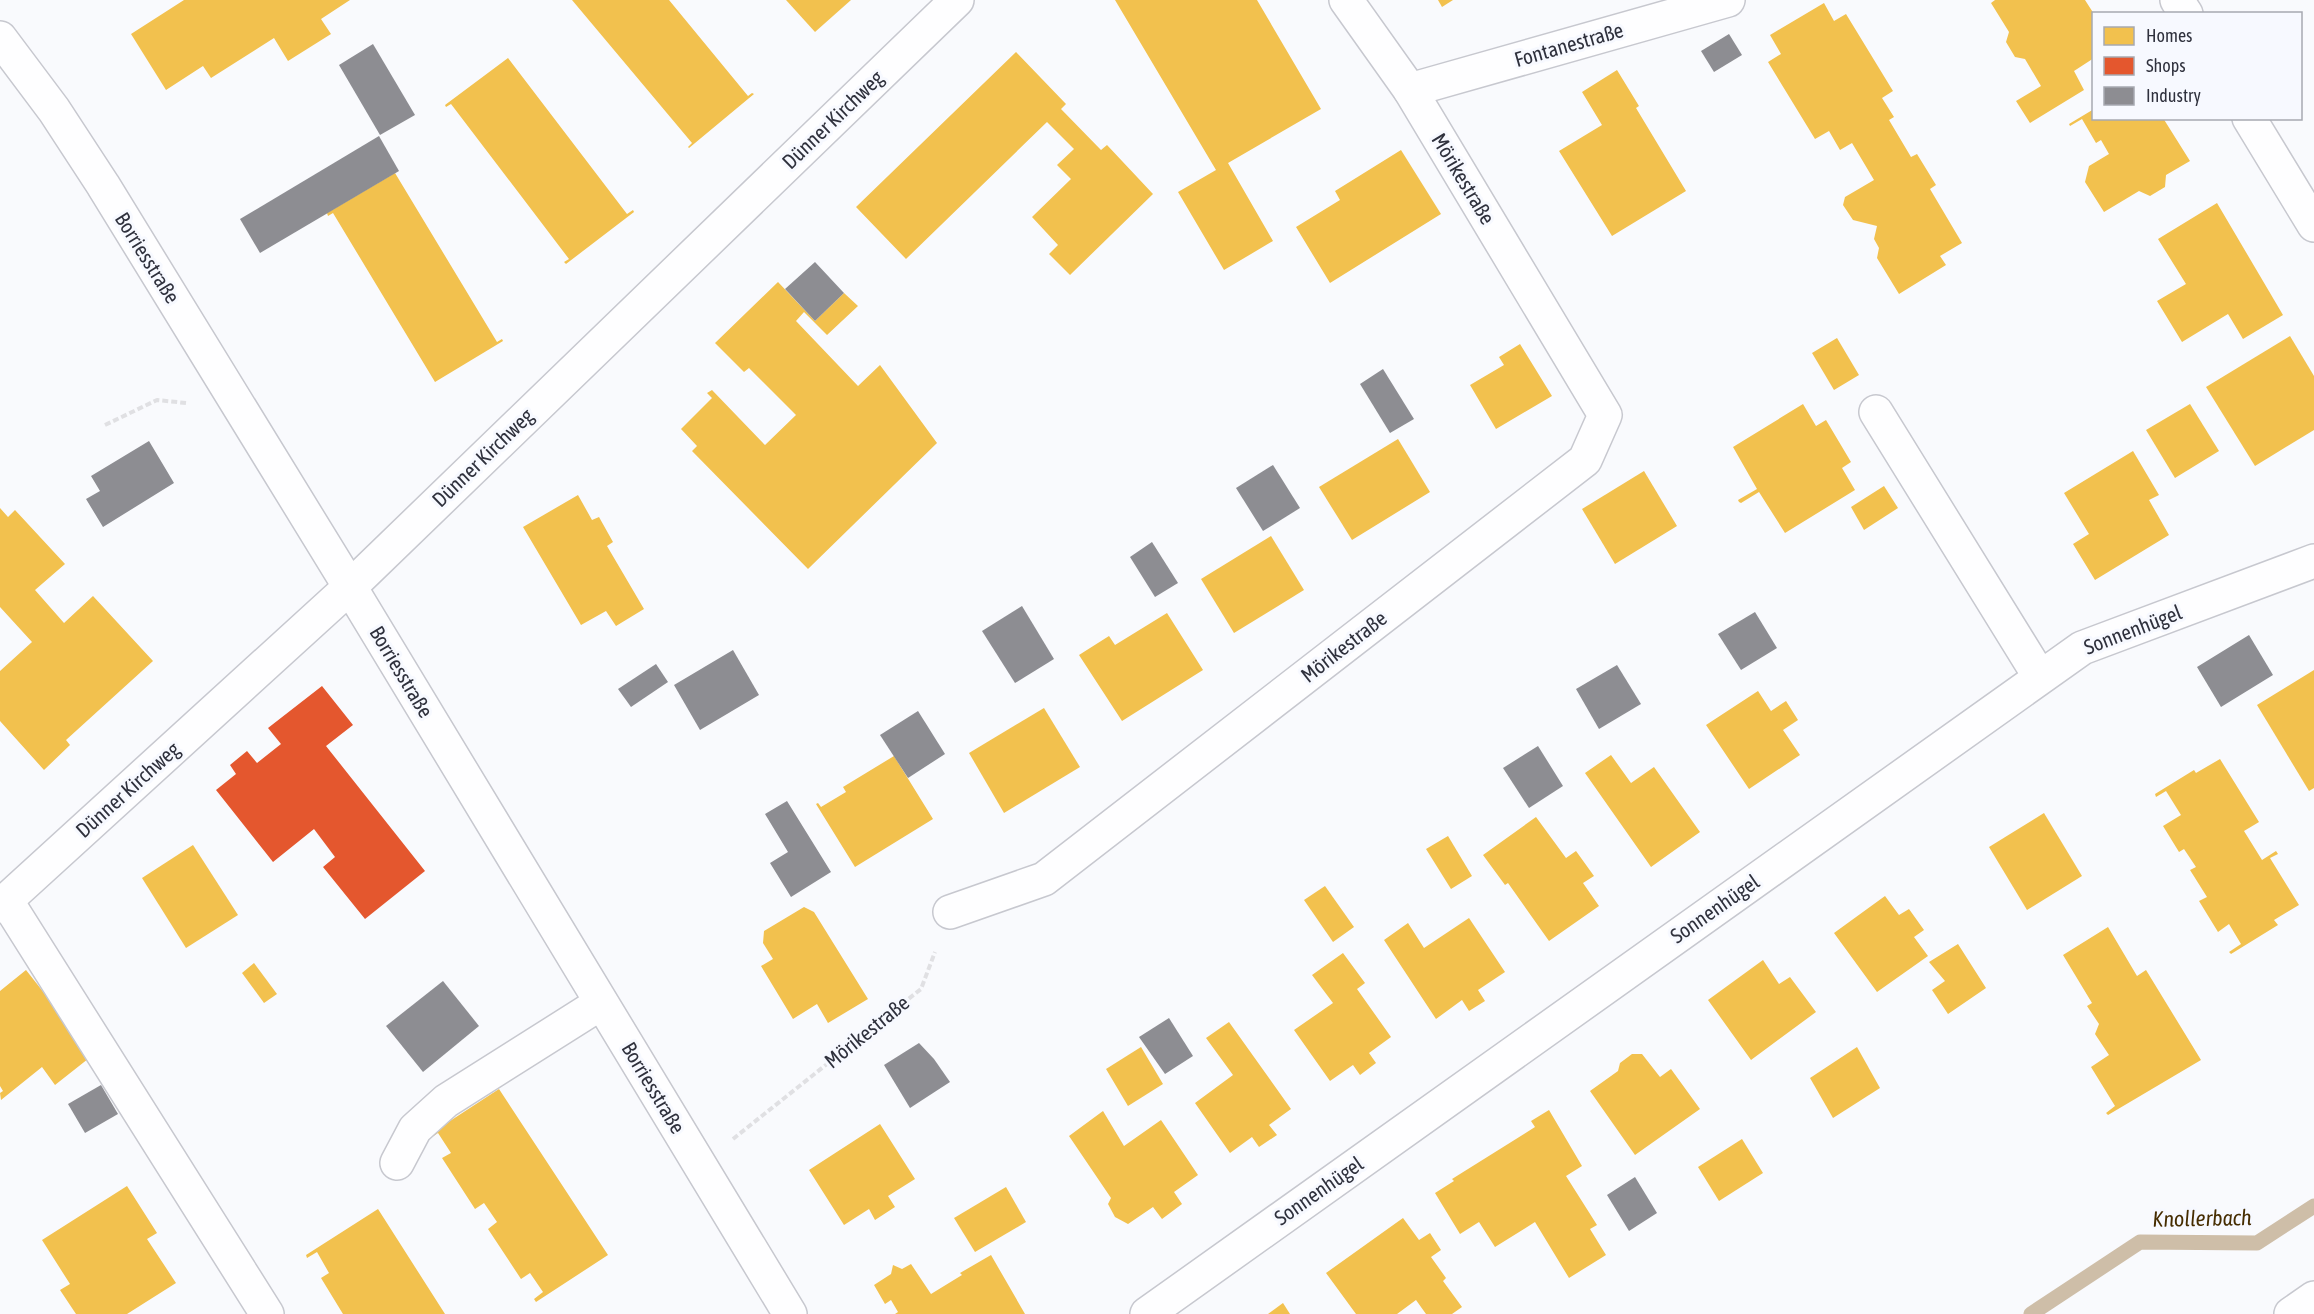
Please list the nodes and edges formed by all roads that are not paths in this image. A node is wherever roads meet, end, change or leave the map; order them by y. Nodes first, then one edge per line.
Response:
1 (957, 0) edge
2 (1346, 0) edge
3 (1728, 0) edge
4 (0, 38) edge
5 (1410, 90) junction
6 (2250, 120) edge
7 (2314, 225) edge
8 (1876, 412) dead end
9 (2314, 561) edge
10 (350, 587) junction
11 (2040, 677) junction
12 (3, 903) edge
13 (950, 912) road end
14 (601, 1003) junction
15 (398, 1163) dead end
16 (2314, 1298) edge
17 (267, 1314) edge
18 (790, 1314) edge
19 (1147, 1314) edge
20 (2291, 1314) edge

1 - 10 street, Dünner Kirchweg
2 - 5 street, Mörikestraße
3 - 5 street, Fontanestraße
4 - 10 street, Borriesstraße
5 - 13 street, Mörikestraße
6 - 7 street
8 - 11 street
9 - 11 street, Sonnenhügel
10 - 12 street, Dünner Kirchweg
10 - 14 street, Borriesstraße
11 - 19 street, Sonnenhügel
12 - 17 street
14 - 15 street
14 - 18 street, Borriesstraße
16 - 20 street

